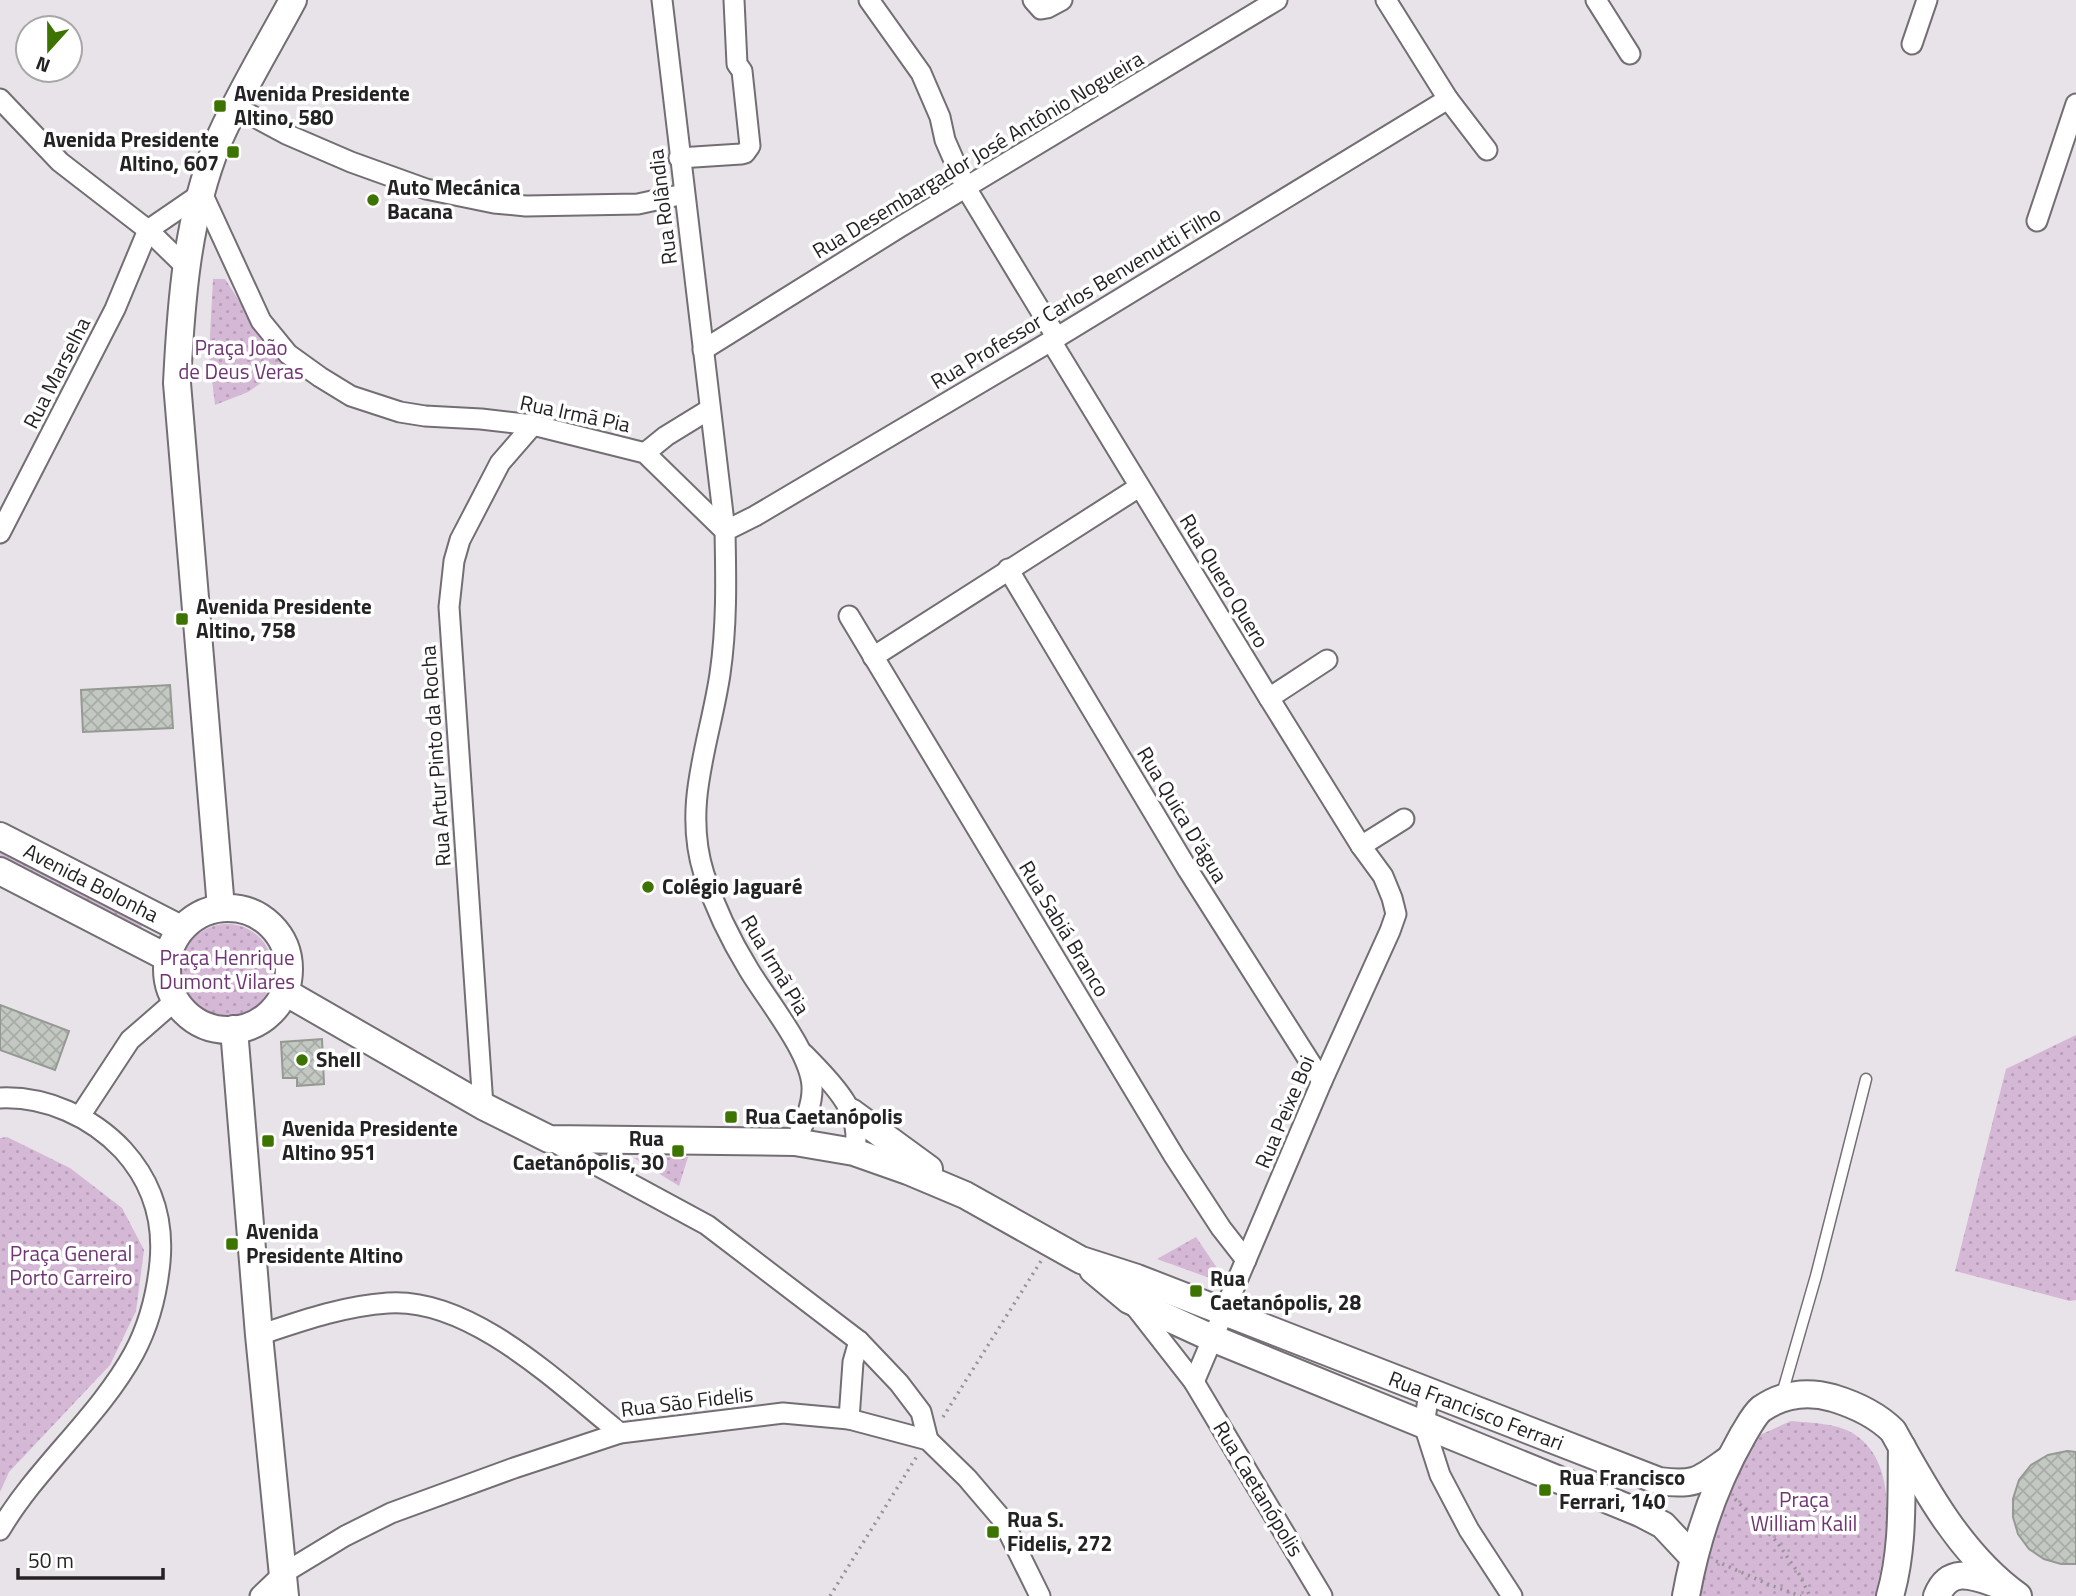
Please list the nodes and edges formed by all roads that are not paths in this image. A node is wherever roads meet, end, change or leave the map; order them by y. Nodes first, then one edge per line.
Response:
1 (293, 0) edge
2 (662, 0) edge
3 (734, 0) edge
4 (869, 0) edge
5 (1033, 0) edge
6 (1062, 0) edge
7 (1277, 0) edge
8 (1386, 0) edge
9 (1596, 0) edge
10 (1927, 0) edge
11 (1912, 44) dead end
12 (1630, 54) dead end
13 (0, 99) edge
14 (1448, 99) junction
15 (2076, 104) edge
16 (236, 107) junction
17 (1487, 150) dead end
18 (679, 158) junction
19 (966, 188) junction
20 (202, 193) junction
21 (684, 194) junction
22 (2038, 221) dead end
23 (148, 230) junction
24 (186, 267) junction
25 (1054, 339) junction
26 (703, 350) junction
27 (710, 409) junction
28 (533, 425) junction
29 (645, 453) junction
30 (1139, 487) junction
31 (725, 531) junction
32 (0, 533) edge
33 (1008, 569) junction
34 (849, 616) dead end
35 (873, 657) junction
36 (1327, 660) dead end
37 (1269, 698) junction
38 (1404, 819) dead end
39 (0, 836) edge
40 (1361, 846) junction
41 (0, 872) edge
42 (221, 908) junction
43 (181, 929) junction
44 (1390, 931) joint
45 (168, 958) junction
46 (285, 992) junction
47 (176, 1000) junction
48 (234, 1029) junction
49 (799, 1049) junction
50 (1866, 1079) dead end
51 (1322, 1081) junction
52 (0, 1098) edge
53 (483, 1106) junction
54 (851, 1112) junction
55 (79, 1116) junction
56 (549, 1139) junction
57 (795, 1142) junction
58 (854, 1152) junction
59 (965, 1195) junction
60 (1081, 1260) junction
61 (1246, 1260) junction
62 (1129, 1300) junction
63 (1223, 1312) junction
64 (258, 1335) junction
65 (1212, 1338) junction
66 (859, 1341) junction
67 (1194, 1382) junction
68 (1429, 1393) junction
69 (1780, 1398) junction
70 (849, 1419) junction
71 (1424, 1425) junction
72 (620, 1433) junction
73 (928, 1440) junction
74 (1902, 1447) junction
75 (1728, 1460) junction
76 (0, 1530) edge
77 (1693, 1557) junction
78 (285, 1584) edge
79 (2012, 1591) edge
80 (1320, 1594) edge
81 (260, 1596) edge
82 (1040, 1596) edge
83 (1512, 1596) edge
84 (1686, 1596) edge
85 (1890, 1596) edge
86 (1937, 1596) edge

1 - 16 main road
2 - 18 street, Rua Rolândia
3 - 18 street
4 - 19 street, Rua Quero Quero
5 - 6 street
7 - 19 street, Rua Desembargador José Antônio Nogueira
8 - 14 street
9 - 12 street
10 - 11 street
13 - 23 street
14 - 17 street
14 - 25 street, Rua Professor Carlos Benvenutti Filho
15 - 22 street
16 - 20 main road
16 - 21 street
18 - 21 street, Rua Rolândia
19 - 25 street, Rua Quero Quero
19 - 26 street, Rua Desembargador José Antônio Nogueira
20 - 23 street
20 - 24 main road
20 - 28 street, Rua Irmã Pia
21 - 26 street, Rua Rolândia
23 - 24 street
23 - 32 street, Rua Marselha
24 - 42 main road
25 - 30 street, Rua Quero Quero
25 - 31 street, Rua Professor Carlos Benvenutti Filho
26 - 27 street, Rua Rolândia
27 - 29 street
27 - 31 street, Rua Rolândia
28 - 29 street, Rua Irmã Pia
28 - 53 street, Rua Artur Pinto da Rocha
29 - 31 street, Rua Irmã Pia
30 - 33 street
30 - 37 street, Rua Quero Quero
31 - 49 street, Rua Irmã Pia
33 - 35 street
33 - 51 street, Rua Quica D'água
34 - 35 street, Rua Sabiá Branco
35 - 61 street, Rua Sabiá Branco
36 - 37 street
37 - 40 street, Rua Quero Quero
38 - 40 street
39 - 43 main road, Avenida Bolonha
40 - 44 street, Rua Quero Quero
41 - 45 main road, Avenida Bolonha
42 - 43 main road
42 - 46 main road
43 - 45 main road
44 - 51 street, Rua Peixe Boi
45 - 47 main road
46 - 48 main road
46 - 53 main road
47 - 48 main road
47 - 55 street
48 - 64 main road
49 - 54 street, Rua Irmã Pia
49 - 57 street, Rua Irmã Pia
50 - 69 lane
51 - 61 street, Rua Peixe Boi
52 - 55 street
53 - 56 main road
54 - 58 street, Rua Irmã Pia
54 - 59 main road
55 - 76 street
56 - 57 main road, Rua Caetanópolis
56 - 66 street
57 - 58 main road, Rua Caetanópolis
58 - 59 main road, Rua Caetanópolis
59 - 60 main road, Rua Caetanópolis
60 - 62 main road, Rua Caetanópolis
60 - 63 main road, Rua Caetanópolis
61 - 63 street, Rua Peixe Boi
62 - 65 main road, Rua Caetanópolis
62 - 67 street, Rua Caetanópolis
63 - 65 street
63 - 68 main road, Rua Francisco Ferrari
64 - 72 street
64 - 78 main road
65 - 67 street
65 - 71 main road, Rua Francisco Ferrari
66 - 70 street
66 - 73 street
67 - 80 street, Rua Caetanópolis
68 - 71 street
68 - 75 main road, Rua Francisco Ferrari
69 - 74 main road
69 - 75 main road
70 - 72 street, Rua São Fidelis
70 - 73 street, Rua São Fidelis
71 - 77 main road, Rua Francisco Ferrari
71 - 83 street
72 - 78 street, Rua São Fidelis
73 - 82 street, Rua São Fidelis
74 - 79 main road
74 - 85 main road
75 - 77 main road
77 - 84 main road
78 - 81 street, Rua São Fidelis
79 - 86 main road

